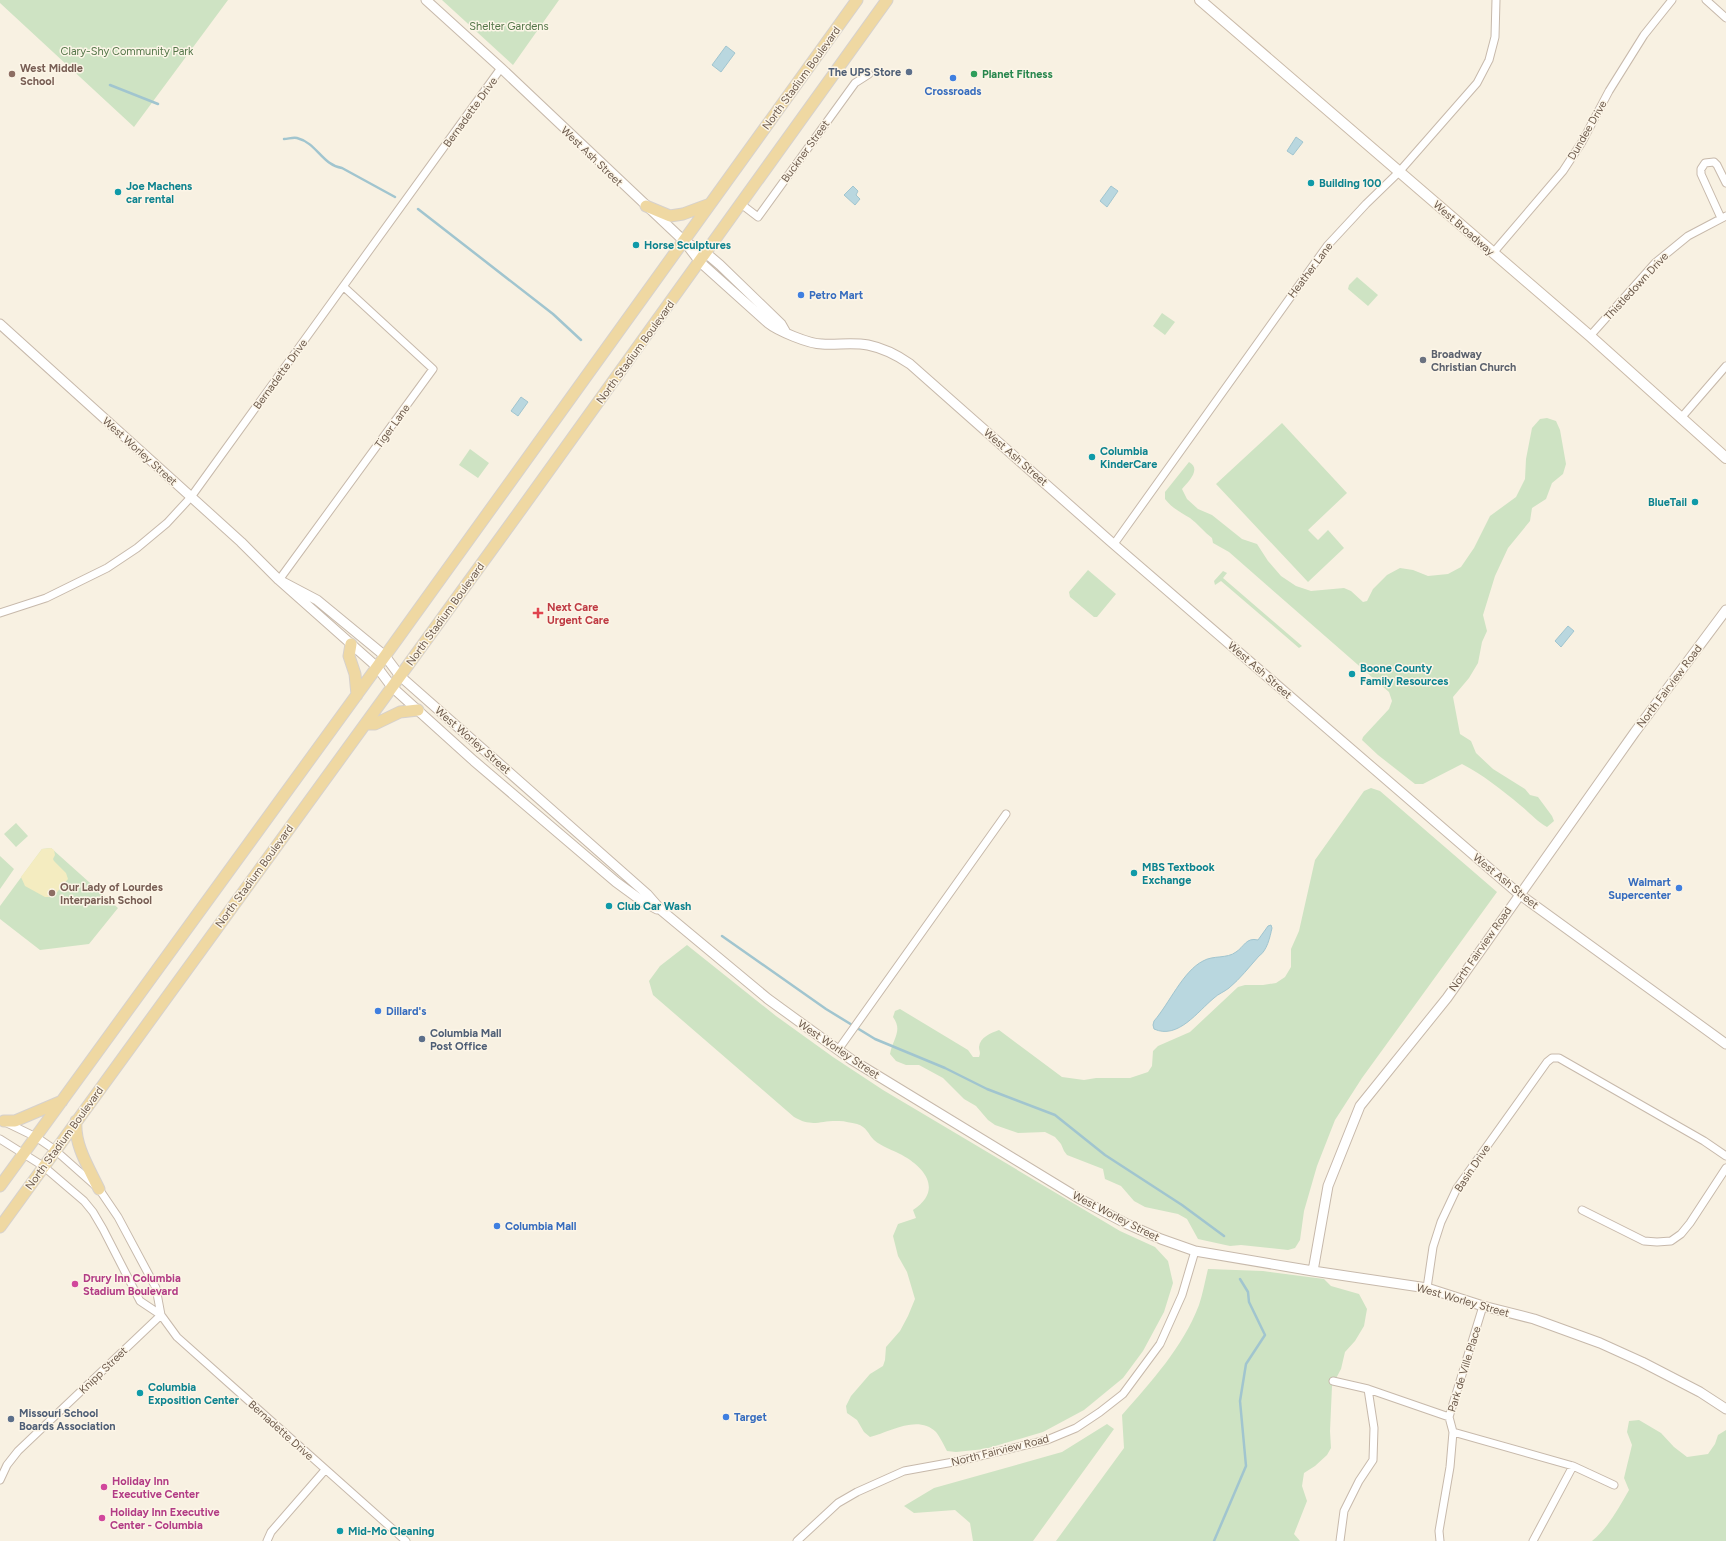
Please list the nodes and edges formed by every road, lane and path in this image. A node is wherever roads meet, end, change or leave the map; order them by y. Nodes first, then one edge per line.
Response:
1 (426, 0) edge
2 (857, 0) edge
3 (887, 0) edge
4 (1200, 0) edge
5 (1496, 0) edge
6 (1672, 0) edge
7 (1706, 0) edge
8 (1726, 18) edge
9 (501, 68) junction
10 (869, 74) dead end
11 (1399, 172) junction
12 (1726, 183) edge
13 (711, 204) junction
14 (741, 204) junction
15 (646, 206) junction
16 (1724, 217) edge
17 (684, 242) junction
18 (1493, 253) junction
19 (703, 258) junction
20 (344, 287) junction
21 (0, 324) edge
22 (1590, 336) junction
23 (1726, 366) edge
24 (1681, 418) junction
25 (1726, 458) edge
26 (191, 497) junction
27 (1114, 544) junction
28 (280, 580) junction
29 (1726, 610) edge
30 (0, 612) edge
31 (351, 644) junction
32 (385, 656) junction
33 (377, 667) junction
34 (400, 676) junction
35 (392, 687) junction
36 (357, 695) junction
37 (418, 710) junction
38 (366, 724) junction
39 (1006, 814) dead end
40 (1520, 894) junction
41 (661, 910) junction
42 (1726, 1044) edge
43 (838, 1050) junction
44 (62, 1101) junction
45 (2, 1120) edge
46 (76, 1121) junction
47 (36, 1138) junction
48 (0, 1139) edge
49 (54, 1150) junction
50 (24, 1153) junction
51 (1726, 1156) edge
52 (43, 1166) junction
53 (1726, 1168) edge
54 (0, 1186) edge
55 (99, 1188) junction
56 (1582, 1210) dead end
57 (0, 1227) edge
58 (1195, 1251) junction
59 (1314, 1271) junction
60 (1427, 1288) junction
61 (1483, 1306) junction
62 (160, 1315) junction
63 (1333, 1381) dead end
64 (1368, 1389) junction
65 (1725, 1407) edge
66 (1449, 1417) junction
67 (1452, 1432) junction
68 (1573, 1466) junction
69 (326, 1470) junction
70 (0, 1480) edge
71 (1614, 1485) dead end
72 (267, 1541) edge
73 (406, 1541) edge
74 (796, 1541) edge
75 (1340, 1541) edge
76 (1440, 1541) edge
77 (1533, 1541) edge

1 - 9 street, West Ash Street
2 - 13 main road, North Stadium Boulevard
3 - 14 main road, North Stadium Boulevard
4 - 11 main road, West Broadway
5 - 11 street, Heather Lane
6 - 18 street, Dundee Drive
7 - 8 street
9 - 15 street, West Ash Street
9 - 20 street, Bernadette Drive
10 - 14 street, Buckner Street
11 - 18 main road, West Broadway
11 - 27 street, Heather Lane
12 - 16 street
13 - 15 main road
13 - 17 main road, North Stadium Boulevard
14 - 19 main road, North Stadium Boulevard
15 - 17 street, West Ash Street
16 - 22 street, Thistledown Drive
17 - 19 street, West Ash Street
17 - 32 main road, North Stadium Boulevard
18 - 22 main road, West Broadway
19 - 27 street, West Ash Street
19 - 34 main road, North Stadium Boulevard
20 - 26 street, Bernadette Drive
20 - 28 street, Tiger Lane
21 - 26 street, West Worley Street
22 - 24 main road, West Broadway
23 - 24 street
24 - 25 main road, West Broadway
26 - 28 street, West Worley Street
26 - 30 street, Bernadette Drive
27 - 40 street, West Ash Street
28 - 31 street, West Worley Street
28 - 32 street, West Worley Street
29 - 40 street, North Fairview Road
31 - 33 street, West Worley Street
31 - 36 main road
32 - 33 main road, North Stadium Boulevard
32 - 34 street, West Worley Street
33 - 35 street, West Worley Street
33 - 36 main road, North Stadium Boulevard
34 - 35 main road, North Stadium Boulevard
34 - 41 street, West Worley Street
35 - 37 street, West Worley Street
35 - 38 main road, North Stadium Boulevard
36 - 44 main road, North Stadium Boulevard
37 - 38 main road
37 - 41 street, West Worley Street
38 - 46 main road, North Stadium Boulevard
39 - 43 street
40 - 42 street, West Ash Street
40 - 59 street, North Fairview Road
41 - 43 street, West Worley Street
43 - 58 street, West Worley Street
44 - 45 main road
44 - 47 main road, North Stadium Boulevard
45 - 47 street, Bernadette Drive
46 - 49 main road, North Stadium Boulevard
46 - 55 main road
47 - 49 street, Bernadette Drive
47 - 50 main road, North Stadium Boulevard
48 - 50 street, Bernadette Drive
49 - 52 main road, North Stadium Boulevard
49 - 55 street, Bernadette Drive
50 - 52 street, Bernadette Drive
50 - 54 main road, North Stadium Boulevard
51 - 60 street, Basin Drive
52 - 57 main road, North Stadium Boulevard
52 - 62 street, Bernadette Drive
53 - 56 street
55 - 62 street, Bernadette Drive
58 - 59 street, West Worley Street
58 - 74 street, North Fairview Road
59 - 60 street, West Worley Street
60 - 61 street, West Worley Street
61 - 65 street, West Worley Street
61 - 66 street, Park de Ville Place
62 - 69 street, Bernadette Drive
62 - 70 street, Knipp Street
63 - 64 street
64 - 66 street
64 - 75 street
66 - 67 street, Park de Ville Place
67 - 68 street
67 - 76 street, Park de Ville Place
68 - 71 street
68 - 77 street
69 - 72 street
69 - 73 street, Bernadette Drive

